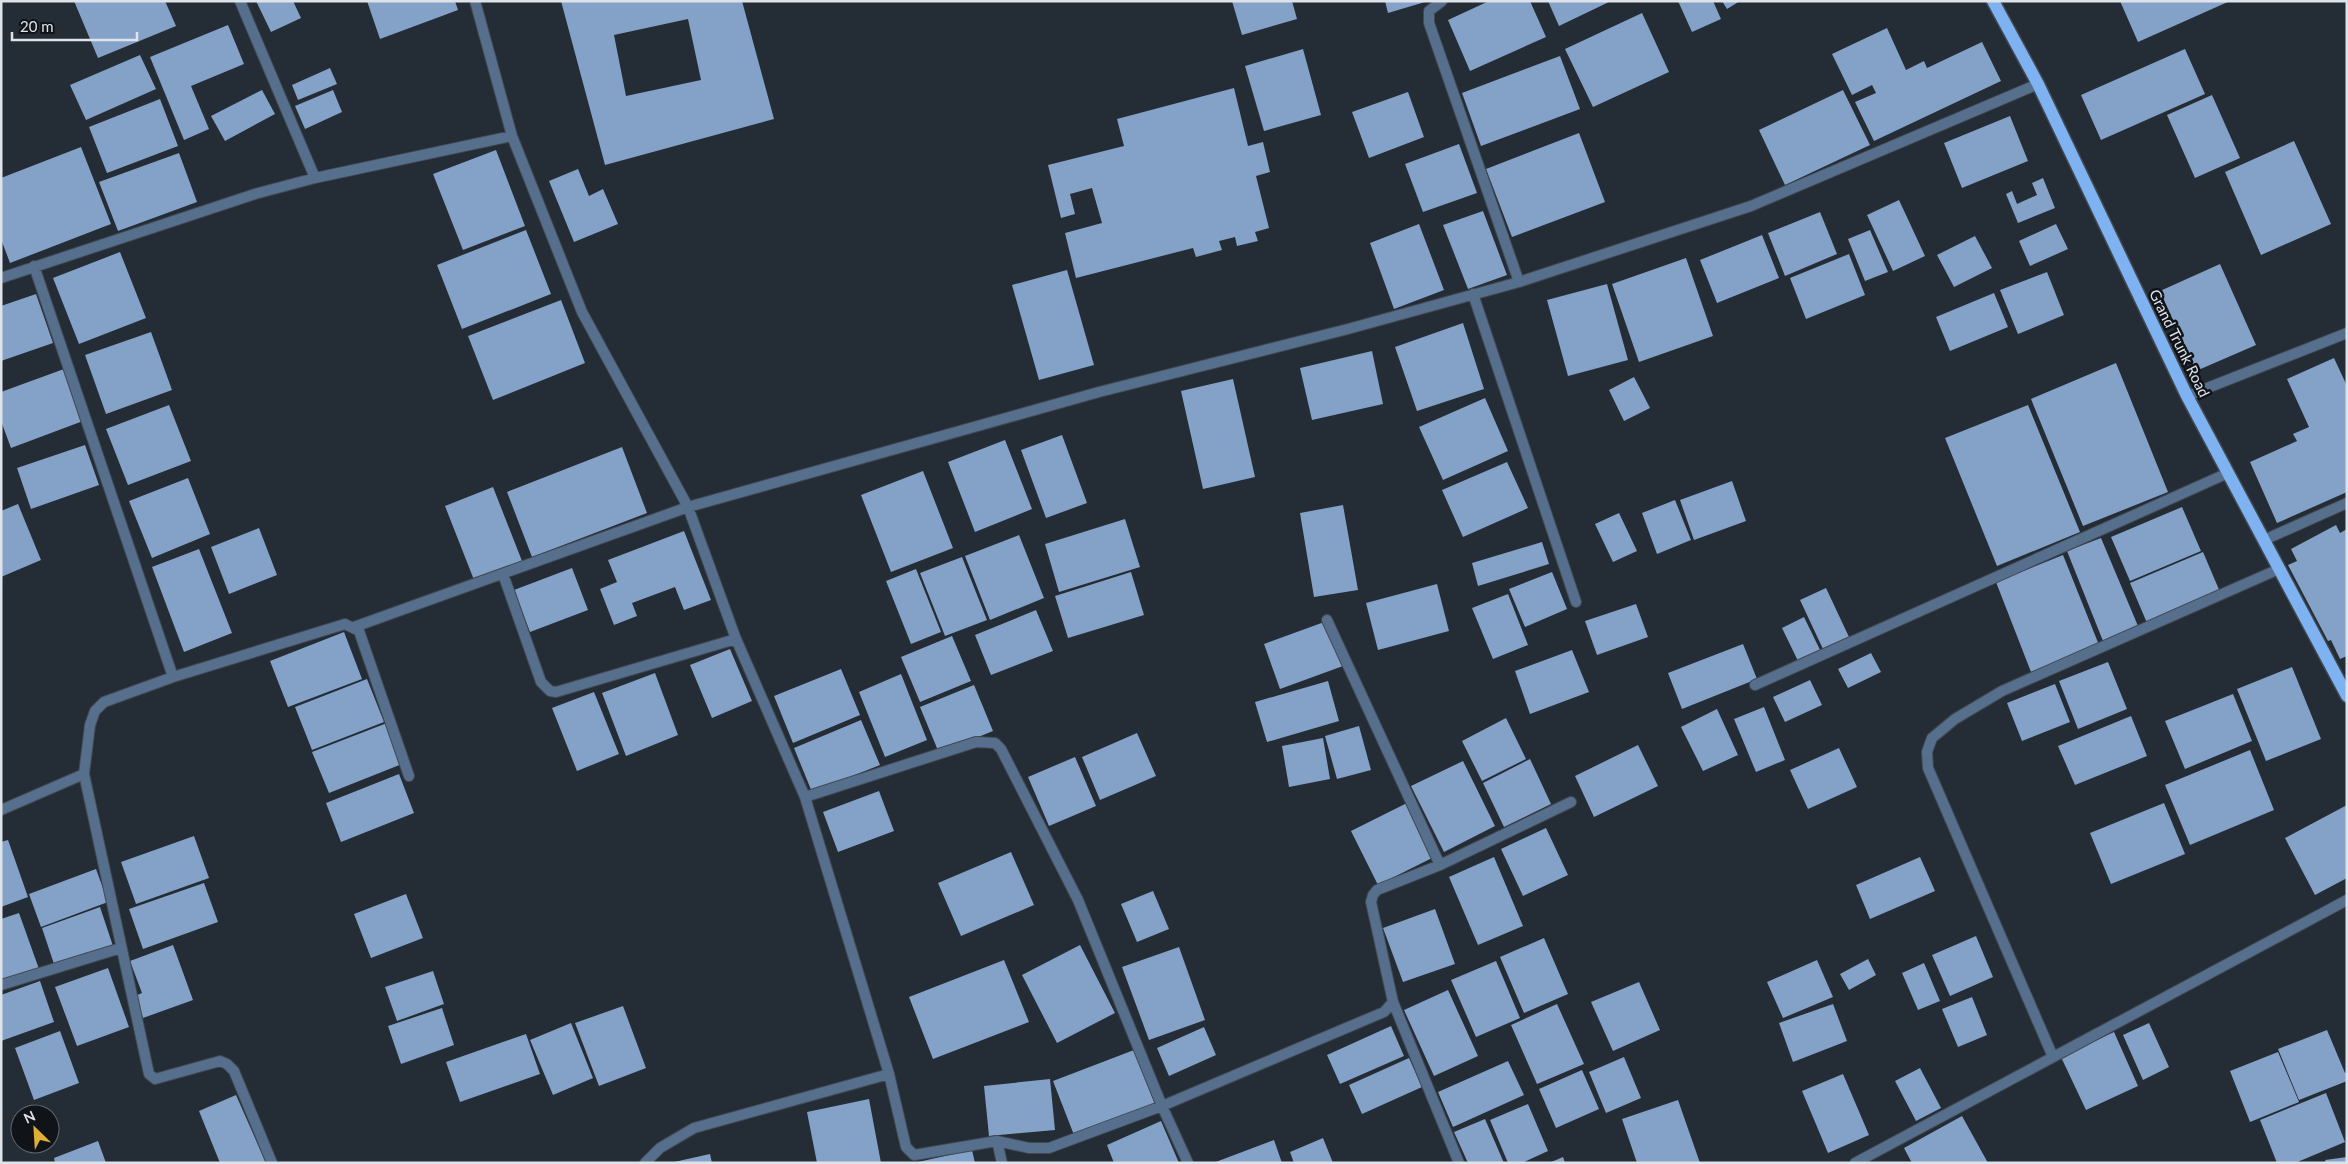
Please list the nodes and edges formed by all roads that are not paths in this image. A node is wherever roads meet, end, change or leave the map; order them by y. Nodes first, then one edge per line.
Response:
1 (240, 1) edge
2 (475, 1) edge
3 (1442, 1) edge
4 (1993, 1) edge
5 (2038, 84) junction
6 (512, 136) junction
7 (314, 178) junction
8 (34, 266) junction
9 (1, 278) edge
10 (1519, 282) junction
11 (1473, 294) junction
12 (2347, 333) edge
13 (2187, 396) junction
14 (2228, 473) junction
15 (2347, 503) edge
16 (688, 507) junction
17 (2264, 540) junction
18 (2279, 569) junction
19 (503, 574) junction
20 (1576, 602) dead end
21 (1327, 620) dead end
22 (354, 627) junction
23 (736, 639) junction
24 (173, 677) junction
25 (1755, 685) dead end
26 (2346, 690) edge
27 (84, 774) junction
28 (409, 776) dead end
29 (805, 797) junction
30 (1571, 802) dead end
31 (1, 810) edge
32 (1440, 865) junction
33 (2347, 900) edge
34 (121, 948) junction
35 (1, 985) edge
36 (1393, 1002) junction
37 (2052, 1057) junction
38 (889, 1074) junction
39 (1162, 1106) junction
40 (997, 1141) junction
41 (272, 1163) edge
42 (645, 1163) edge
43 (1002, 1163) edge
44 (1188, 1163) edge
45 (1459, 1163) edge
46 (1855, 1163) edge

1 - 7 street
2 - 6 street
3 - 10 street
4 - 5 main road, Grand Trunk Road
5 - 10 street
5 - 13 main road, Grand Trunk Road
6 - 7 street
6 - 16 street
7 - 8 street
8 - 9 street
8 - 24 street
10 - 11 street
11 - 16 street
11 - 20 street
12 - 13 street
13 - 14 main road, Grand Trunk Road
14 - 17 main road, Grand Trunk Road
14 - 25 street
15 - 17 street
16 - 19 street
16 - 23 street
17 - 18 main road, Grand Trunk Road
18 - 26 main road, Grand Trunk Road
18 - 37 street
19 - 22 street
19 - 23 street
21 - 32 street
22 - 24 street
22 - 28 street
23 - 29 street
24 - 27 street
27 - 31 street
27 - 34 street
29 - 38 street
29 - 39 street
30 - 32 street
32 - 36 street
33 - 37 street
34 - 35 street
34 - 41 street
36 - 39 street
36 - 45 street
37 - 46 street
38 - 40 street
38 - 42 street
39 - 40 street
39 - 44 street
40 - 43 street

